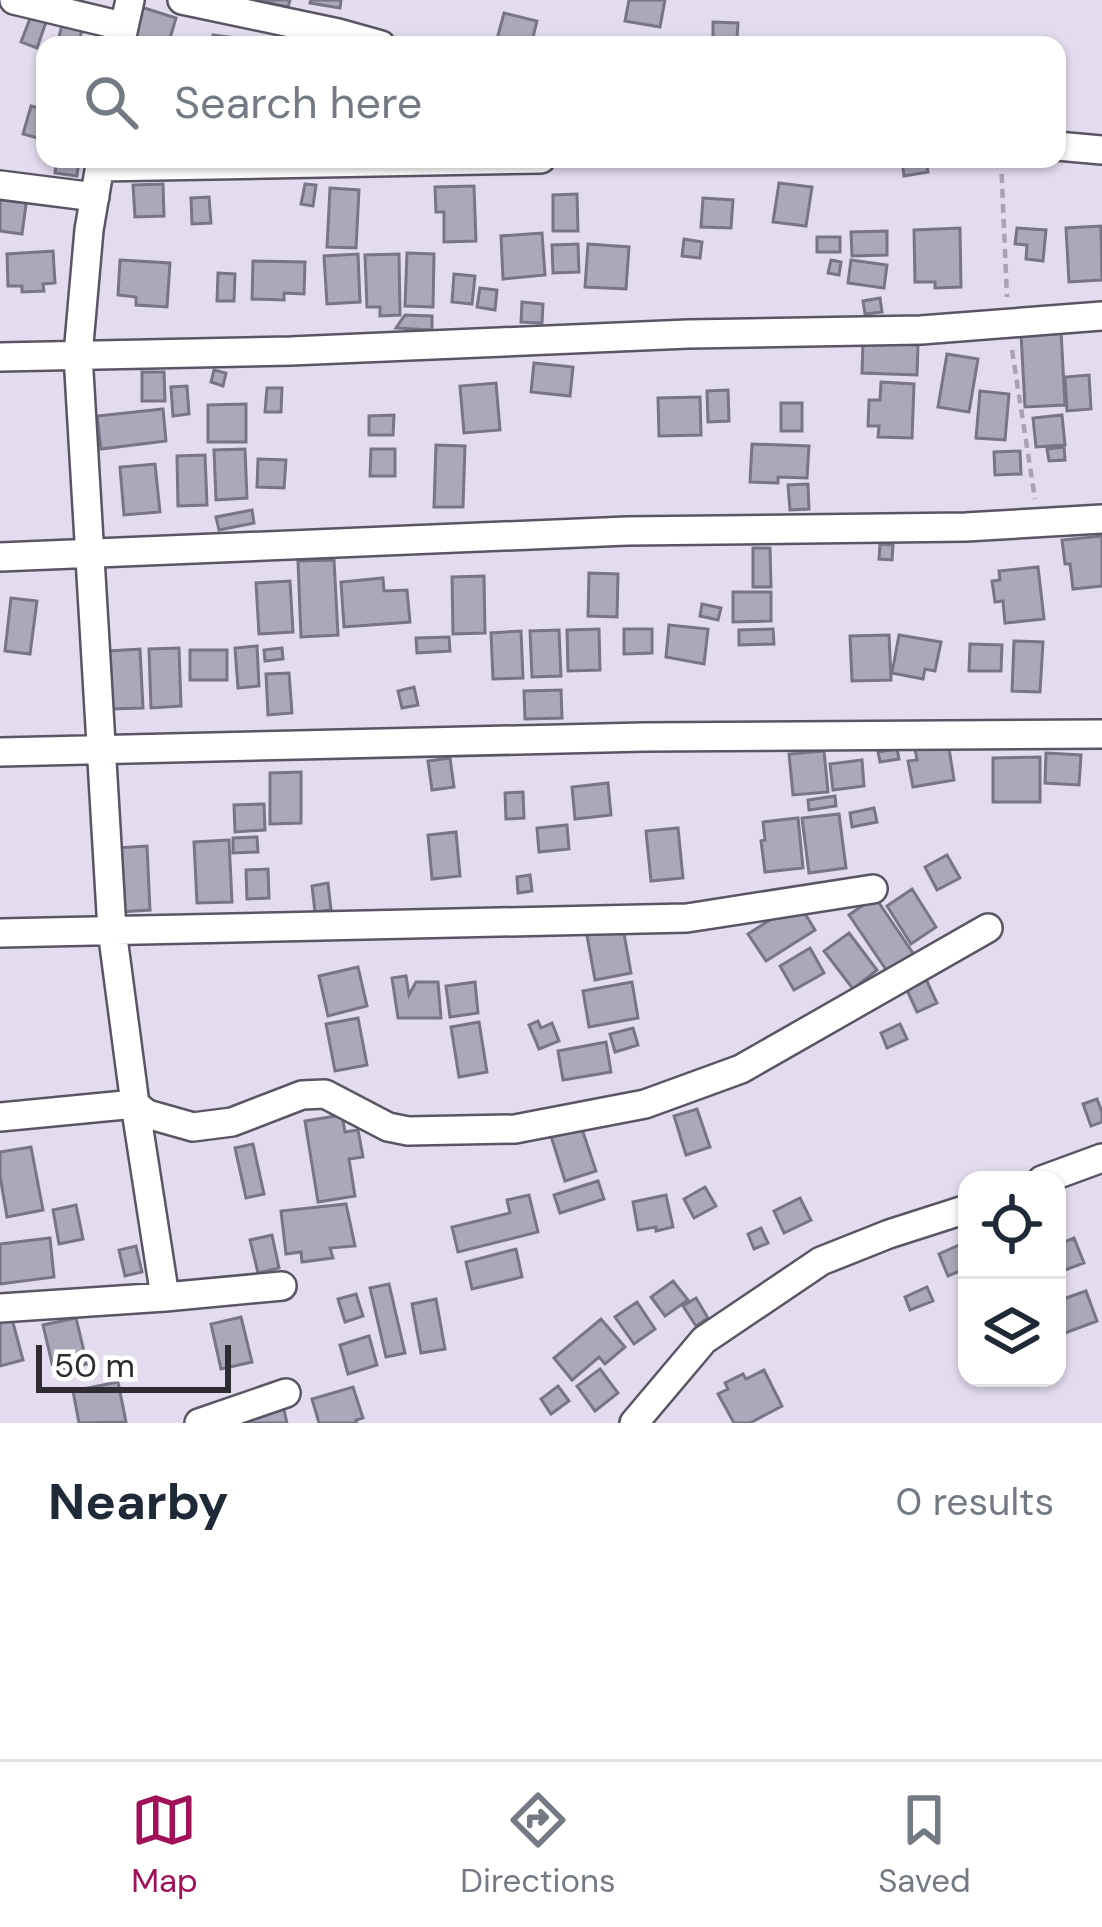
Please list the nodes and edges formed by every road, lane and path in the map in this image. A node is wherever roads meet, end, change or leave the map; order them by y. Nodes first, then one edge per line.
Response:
1 (14, 0) edge
2 (182, 0) edge
3 (124, 24) edge
4 (341, 36) edge
5 (1066, 147) edge
6 (1102, 150) edge
7 (99, 168) edge
8 (0, 185) edge
9 (95, 197) junction
10 (1102, 316) edge
11 (79, 356) junction
12 (0, 357) edge
13 (1102, 519) edge
14 (90, 555) junction
15 (0, 557) edge
16 (1102, 734) edge
17 (101, 748) junction
18 (0, 752) edge
19 (873, 890) dead end
20 (988, 928) dead end
21 (112, 929) junction
22 (0, 933) edge
23 (135, 1104) junction
24 (0, 1117) edge
25 (1102, 1158) edge
26 (1066, 1171) edge
27 (958, 1212) edge
28 (282, 1286) dead end
29 (165, 1297) junction
30 (0, 1308) edge
31 (286, 1394) dead end
32 (199, 1423) edge
33 (634, 1423) edge

1 - 3 street
2 - 4 street
5 - 6 street
7 - 9 street
8 - 9 street
9 - 11 street
10 - 11 street
11 - 12 street
11 - 14 street
13 - 14 street
14 - 15 street
14 - 17 street
16 - 17 street
17 - 18 street
17 - 21 street
19 - 21 street
20 - 23 street
21 - 22 street
21 - 23 street
23 - 24 street
23 - 29 street
25 - 26 street
27 - 33 street
28 - 29 street
29 - 30 street
31 - 32 street

